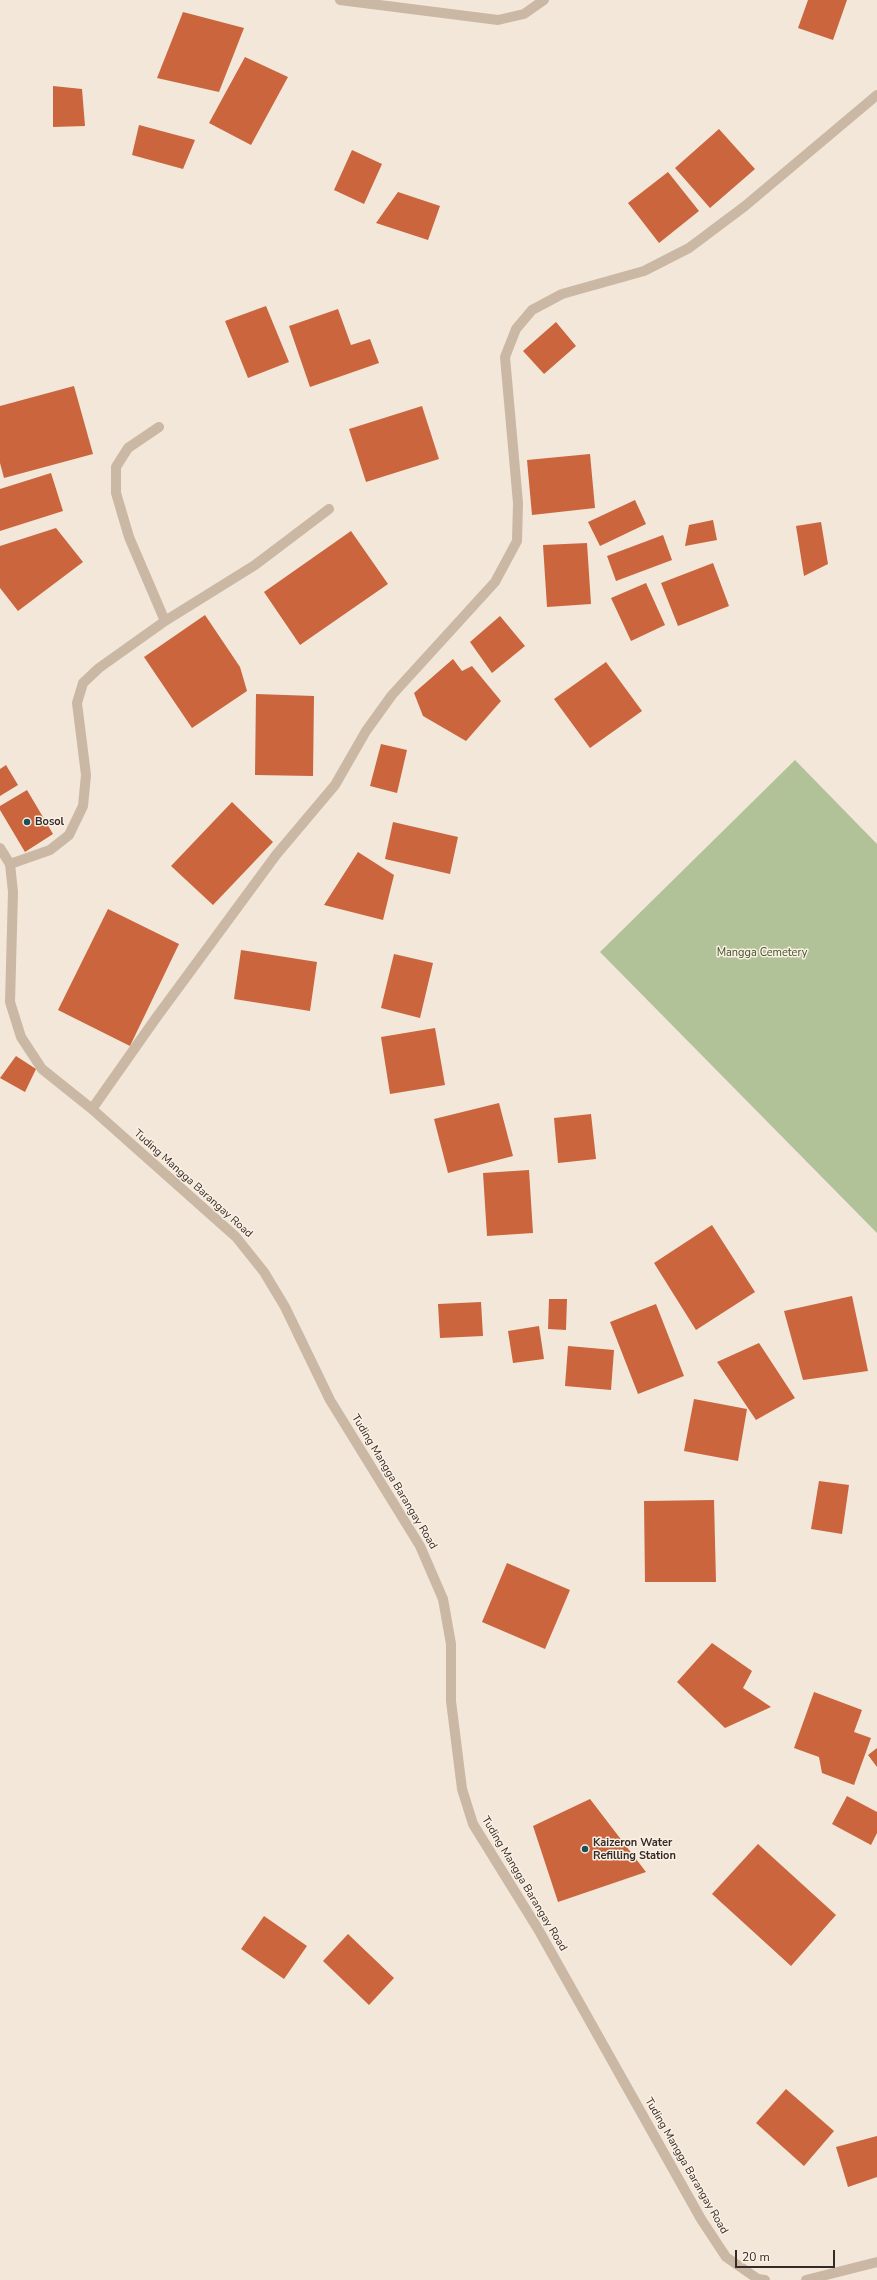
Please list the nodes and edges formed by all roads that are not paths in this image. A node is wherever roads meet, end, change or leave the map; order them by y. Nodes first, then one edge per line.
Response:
1 (340, 0) edge
2 (544, 0) edge
3 (877, 95) edge
4 (159, 427) dead end
5 (329, 509) dead end
6 (165, 621) junction
7 (0, 848) edge
8 (10, 864) junction
9 (92, 1109) junction
10 (877, 2262) edge
11 (765, 2280) edge
12 (806, 2280) edge

1 - 2 street
3 - 9 street
4 - 6 street
5 - 6 street
6 - 8 street
7 - 8 street, Tuding Mangga Barangay Road
8 - 9 street, Tuding Mangga Barangay Road
9 - 11 street, Tuding Mangga Barangay Road
10 - 12 street

